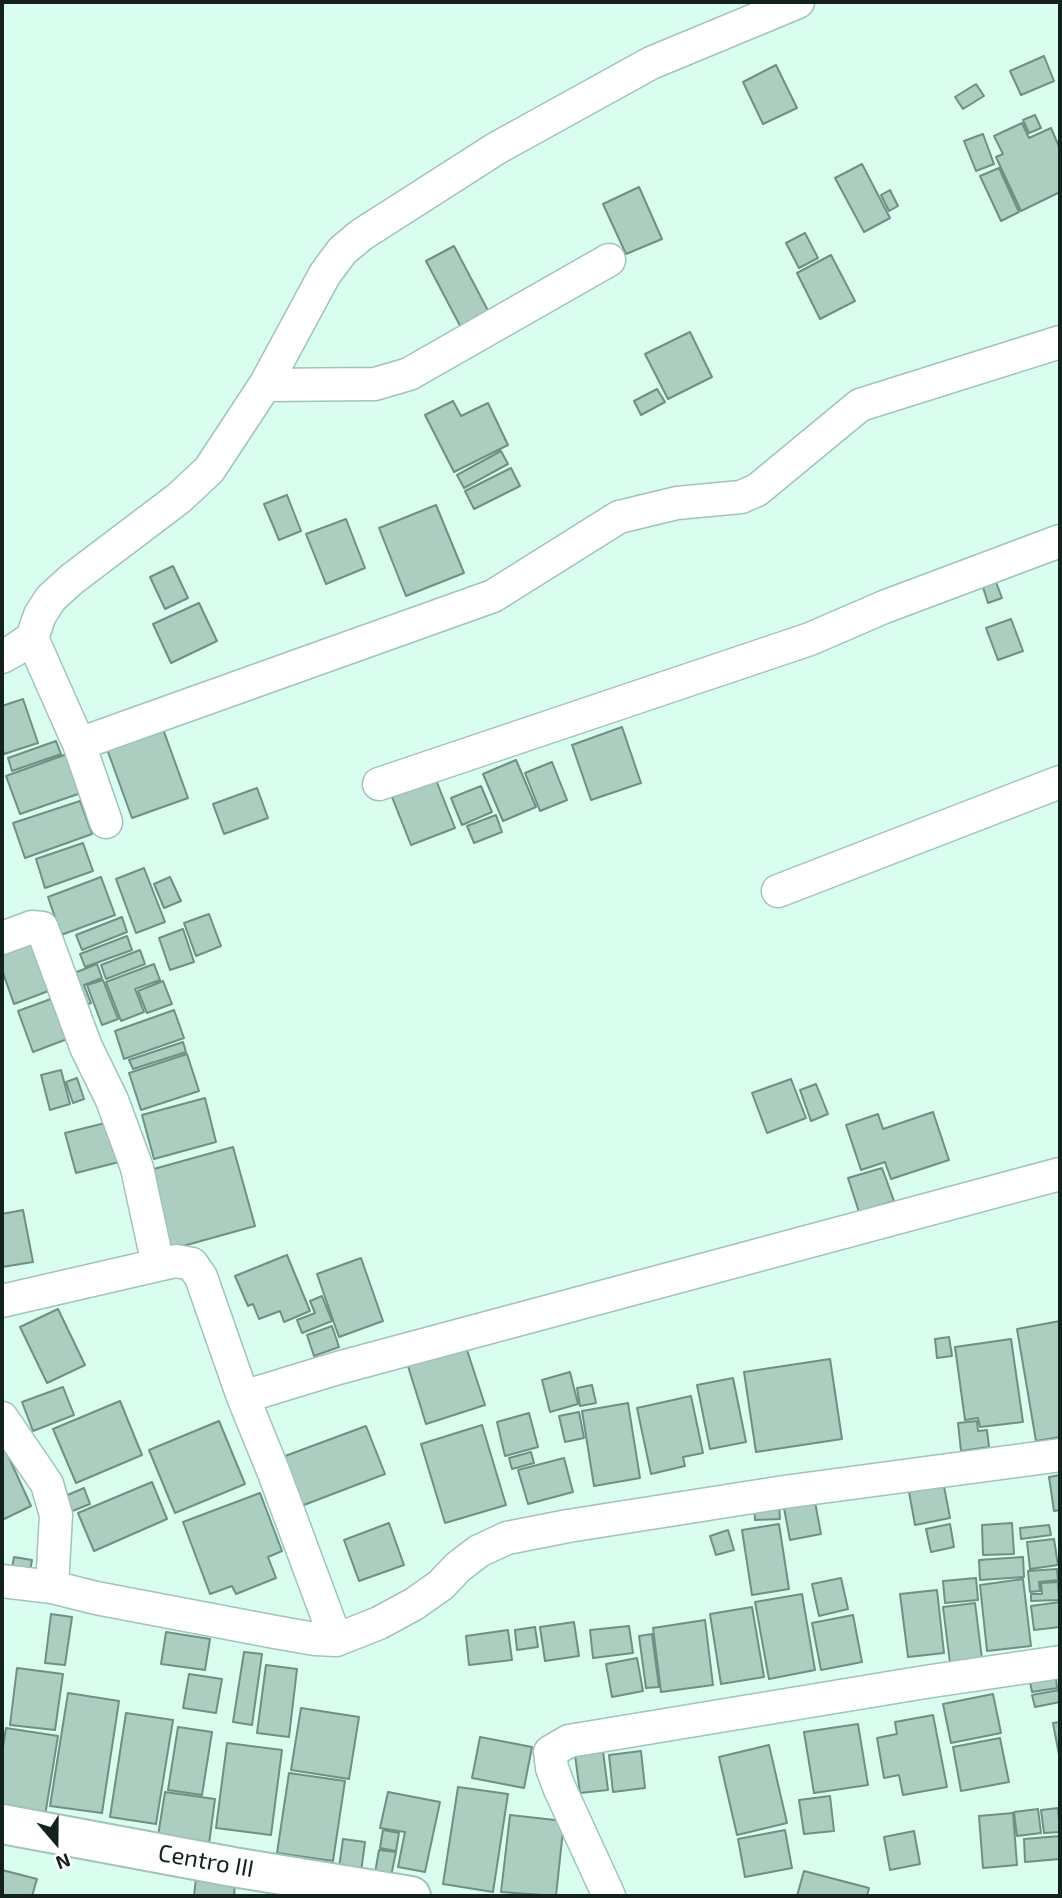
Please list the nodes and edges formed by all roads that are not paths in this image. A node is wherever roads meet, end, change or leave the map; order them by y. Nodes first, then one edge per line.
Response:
1 (799, 2) edge
2 (609, 260) dead end
3 (1060, 342) edge
4 (265, 385) junction
5 (1060, 541) edge
6 (32, 638) junction
7 (2, 657) edge
8 (79, 744) junction
9 (1060, 782) edge
10 (379, 784) dead end
11 (106, 822) dead end
12 (778, 891) dead end
13 (2, 938) edge
14 (1060, 1174) edge
15 (158, 1265) junction
16 (2, 1301) edge
17 (243, 1397) junction
18 (2, 1418) edge
19 (1060, 1455) edge
20 (2, 1581) edge
21 (52, 1587) junction
22 (336, 1640) junction
23 (1060, 1662) edge
24 (2, 1824) edge
25 (411, 1896) edge
26 (609, 1896) edge

1 - 4 street
2 - 4 street
3 - 8 street
4 - 6 street
5 - 10 street
6 - 7 street
6 - 8 street
8 - 11 street
9 - 12 street
13 - 15 street
14 - 17 street
15 - 16 street
15 - 17 street
17 - 22 street
18 - 21 street
19 - 22 street
20 - 21 street
21 - 22 street
23 - 26 street
24 - 25 street, Centro III

